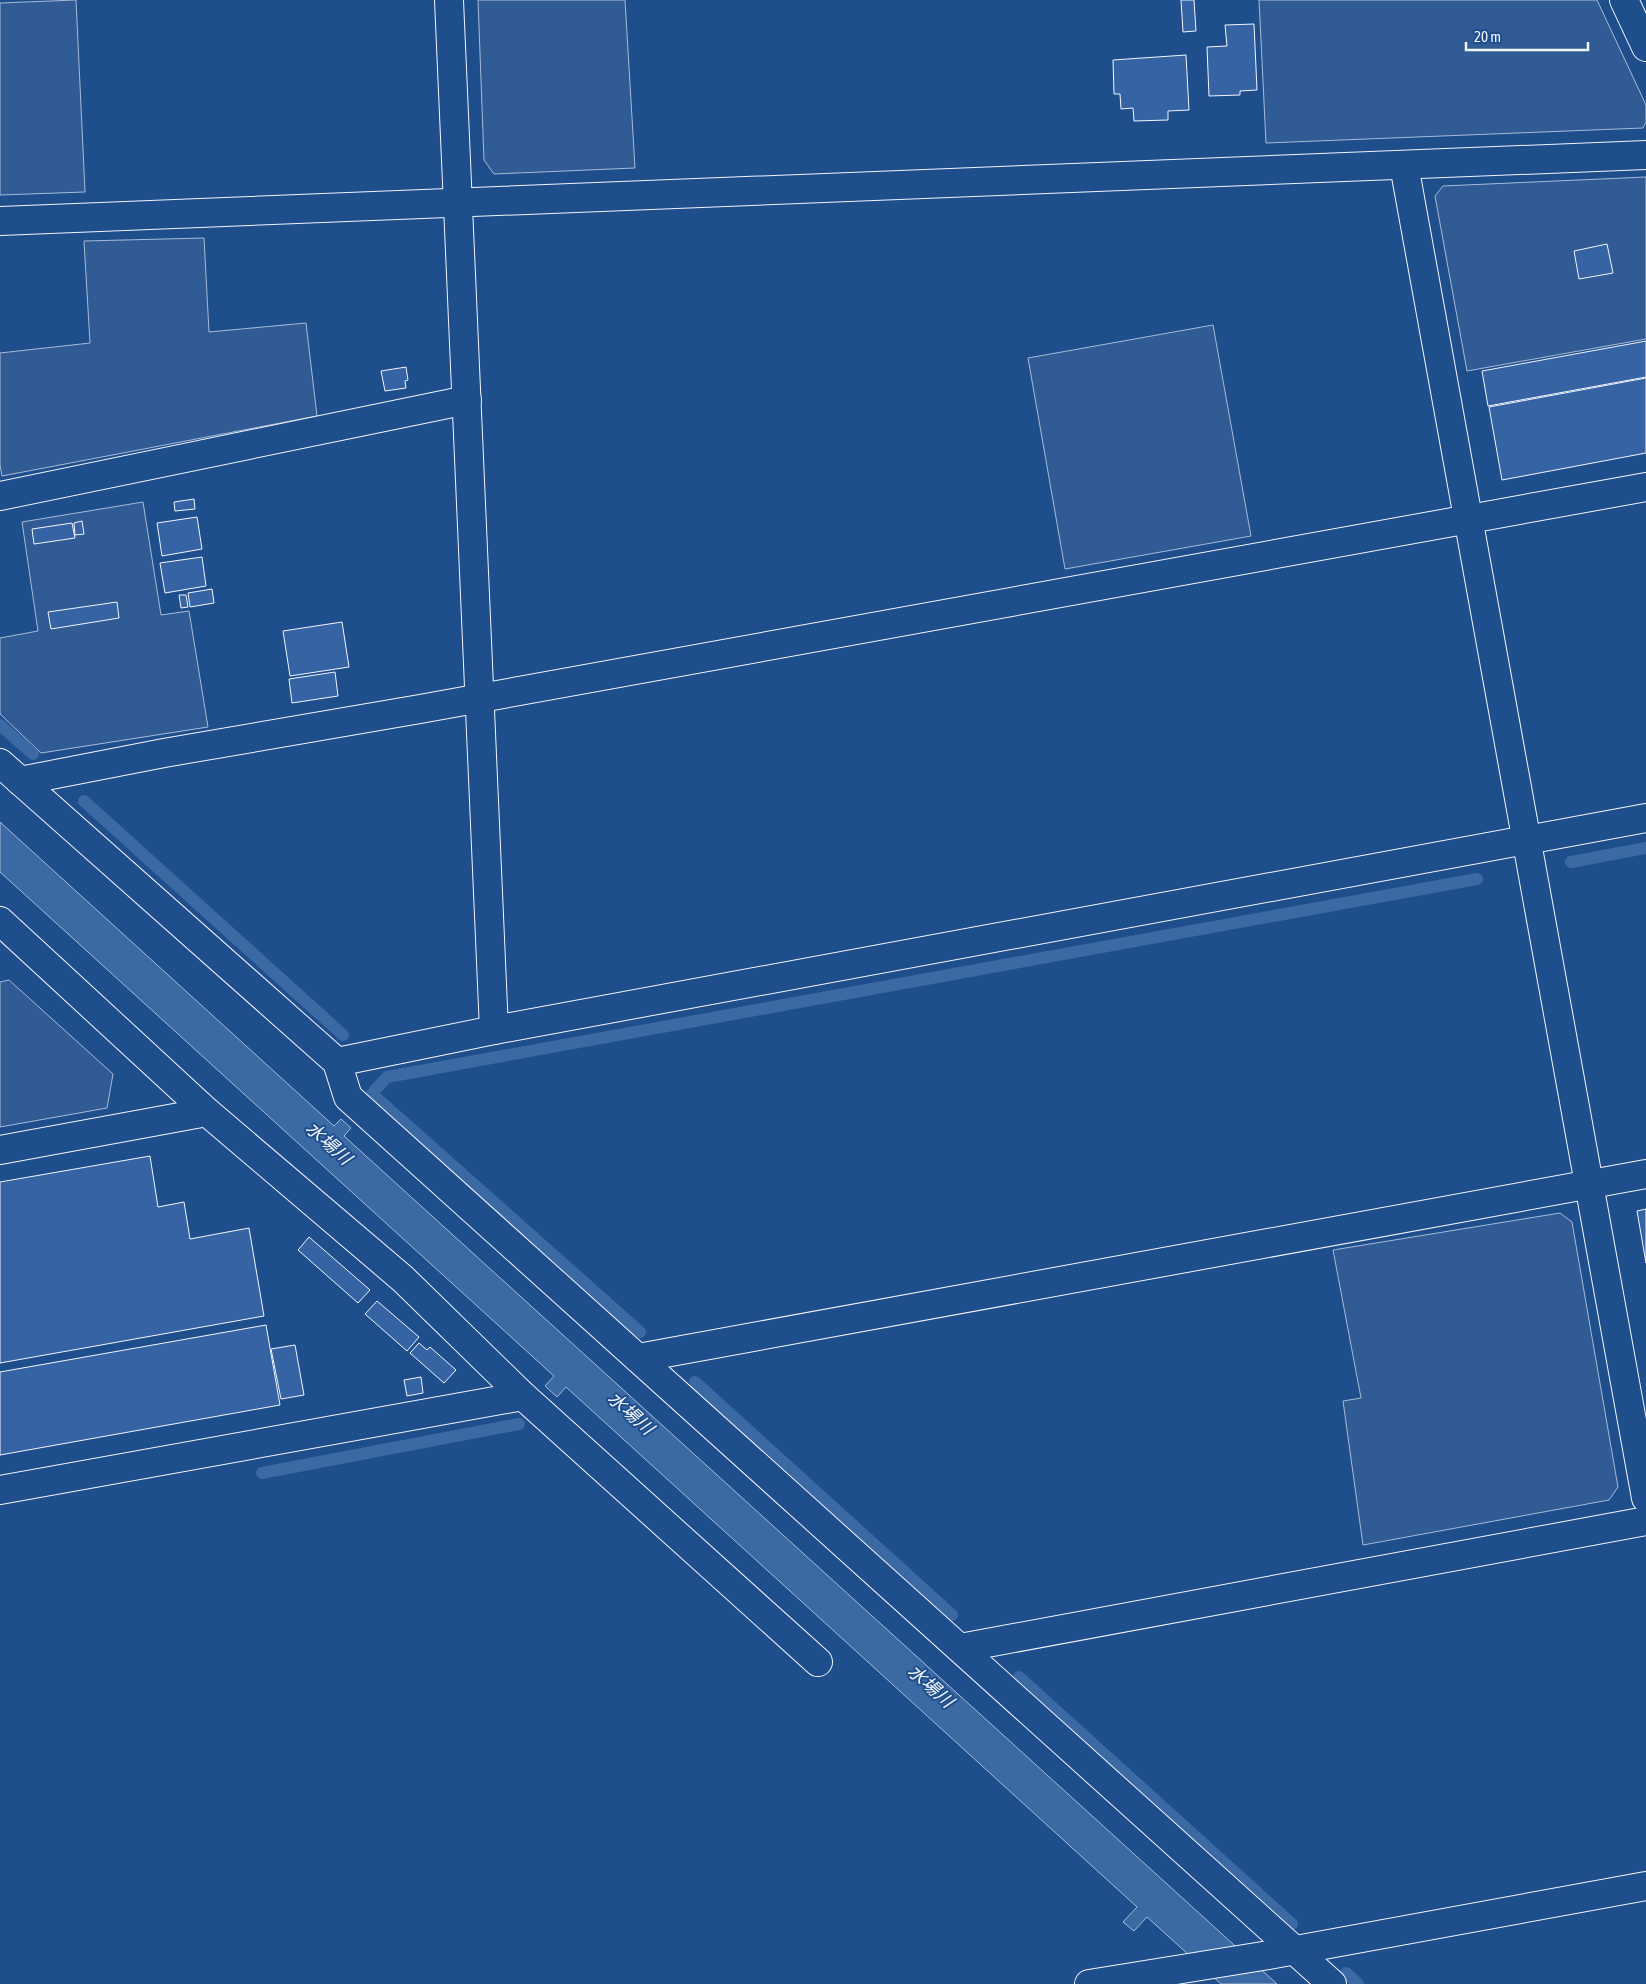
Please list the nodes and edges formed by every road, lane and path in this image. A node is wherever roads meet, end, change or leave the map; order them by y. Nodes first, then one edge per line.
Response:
1 (449, 0) edge
2 (1624, 0) edge
3 (1646, 47) edge
4 (1646, 155) edge
5 (1404, 164) junction
6 (458, 202) junction
7 (0, 220) edge
8 (466, 400) junction
9 (1646, 487) edge
10 (0, 496) edge
11 (1468, 519) junction
12 (480, 698) junction
13 (0, 763) edge
14 (20, 781) junction
15 (1646, 818) edge
16 (1526, 840) junction
17 (0, 921) edge
18 (494, 1030) junction
19 (337, 1062) junction
20 (207, 1112) junction
21 (0, 1150) edge
22 (1646, 1174) edge
23 (1589, 1184) junction
24 (638, 1358) junction
25 (522, 1396) junction
26 (0, 1490) edge
27 (1646, 1498) edge
28 (1646, 1521) edge
29 (960, 1648) junction
30 (818, 1662) dead end
31 (1646, 1886) edge
32 (1282, 1952) junction
33 (1144, 1978) edge
34 (1089, 1984) edge
35 (1332, 1984) edge

1 - 6 street
2 - 3 street
4 - 5 street
5 - 6 street
5 - 11 street
6 - 7 street
6 - 8 street
8 - 10 street
8 - 12 street
9 - 11 street
11 - 12 street
11 - 16 street
12 - 14 street
12 - 18 street
13 - 14 street
14 - 19 street
15 - 16 street
16 - 18 street
16 - 23 street
17 - 20 street
18 - 19 street
19 - 24 street
20 - 21 street
20 - 25 street
22 - 23 street
23 - 24 street
23 - 27 street
24 - 29 street
25 - 26 street
25 - 30 street
28 - 29 street
29 - 32 street
31 - 32 street
32 - 33 street
32 - 35 street
33 - 34 street

